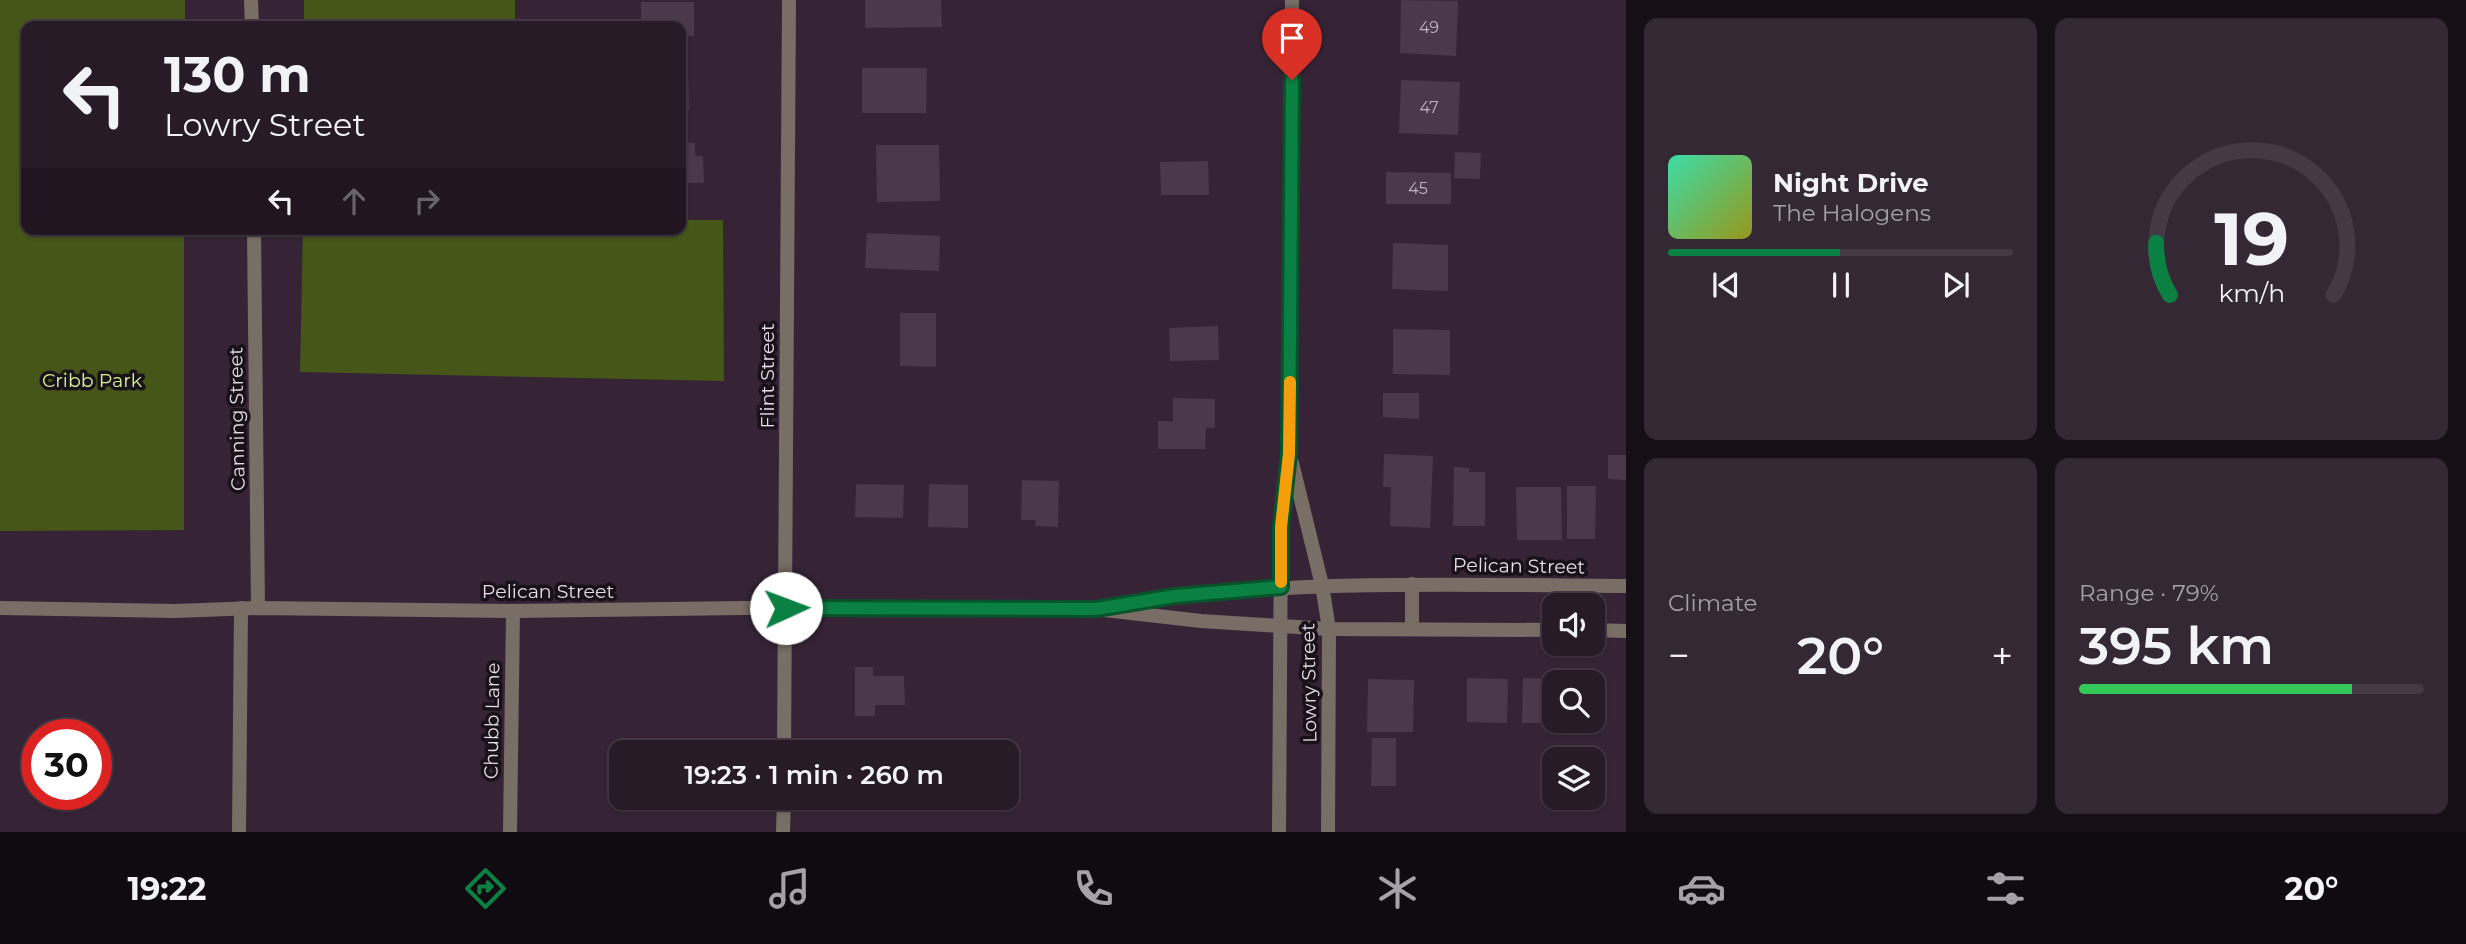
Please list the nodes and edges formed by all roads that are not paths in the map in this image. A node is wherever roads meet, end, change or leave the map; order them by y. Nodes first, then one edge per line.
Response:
1 (251, 0) edge
2 (789, 0) edge
3 (1292, 0) edge
4 (252, 21) edge
5 (254, 235) edge
6 (1289, 454) junction
7 (1412, 584) junction
8 (1322, 585) junction
9 (1626, 586) edge
10 (1281, 587) junction
11 (0, 608) edge
12 (241, 608) junction
13 (257, 608) junction
14 (786, 608) junction
15 (1096, 609) junction
16 (513, 611) junction
17 (1281, 626) junction
18 (1329, 629) junction
19 (1412, 629) junction
20 (1542, 630) edge
21 (1605, 630) edge
22 (1626, 631) edge
23 (784, 740) edge
24 (784, 810) edge
25 (239, 832) edge
26 (510, 832) edge
27 (783, 832) edge
28 (1279, 832) edge
29 (1328, 832) edge

1 - 4 street
2 - 14 street, Flint Street
3 - 6 street, Lowry Street
5 - 13 street, Canning Street
6 - 8 street, Lowry Street
6 - 10 street, Lowry Street
7 - 8 street, Pelican Street
7 - 9 street, Pelican Street
7 - 19 street
8 - 10 street, Pelican Street
8 - 18 street, Lowry Street
10 - 15 street, Pelican Street
10 - 17 street, Lowry Street
11 - 12 street, Pelican Street
12 - 13 street, Pelican Street
12 - 25 street
13 - 16 street, Pelican Street
14 - 15 street, Pelican Street
14 - 16 street, Pelican Street
14 - 23 street, Flint Street
15 - 17 street, Pelican Street
16 - 26 street, Chubb Lane
17 - 18 street, Pelican Street
17 - 28 street, Lowry Street
18 - 19 street, Pelican Street
18 - 29 street, Lowry Street
19 - 20 street, Pelican Street
21 - 22 street
24 - 27 street

